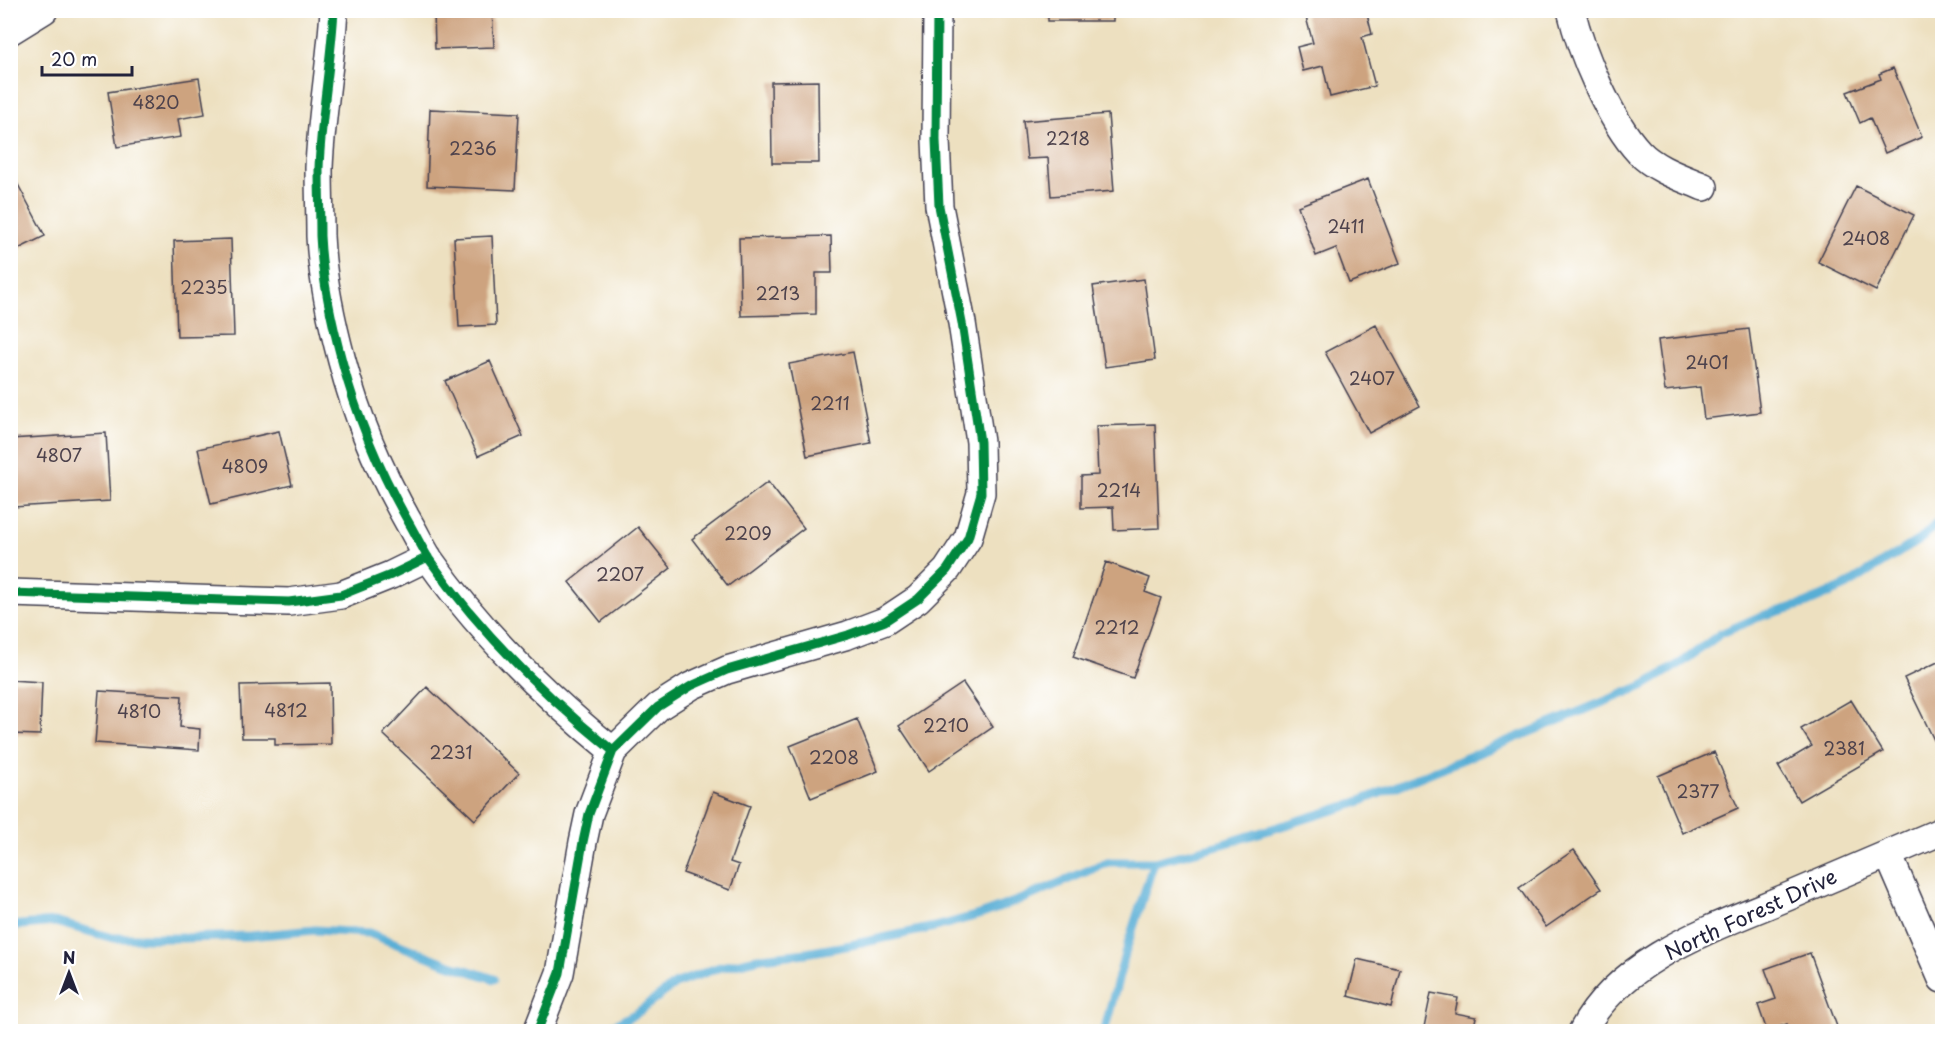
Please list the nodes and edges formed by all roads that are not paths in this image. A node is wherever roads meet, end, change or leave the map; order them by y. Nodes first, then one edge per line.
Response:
1 (44, 10) edge
2 (334, 10) edge
3 (937, 10) edge
4 (1571, 10) edge
5 (10, 31) edge
6 (1704, 187) dead end
7 (428, 557) junction
8 (10, 592) edge
9 (613, 751) junction
10 (1942, 831) edge
11 (1888, 854) junction
12 (1942, 979) edge
13 (537, 1032) edge
14 (1582, 1032) edge

1 - 5 street
2 - 7 street
3 - 9 street
4 - 6 street
7 - 8 street
7 - 9 street
9 - 13 street
10 - 11 street, North Forest Drive
11 - 12 street
11 - 14 street, North Forest Drive

